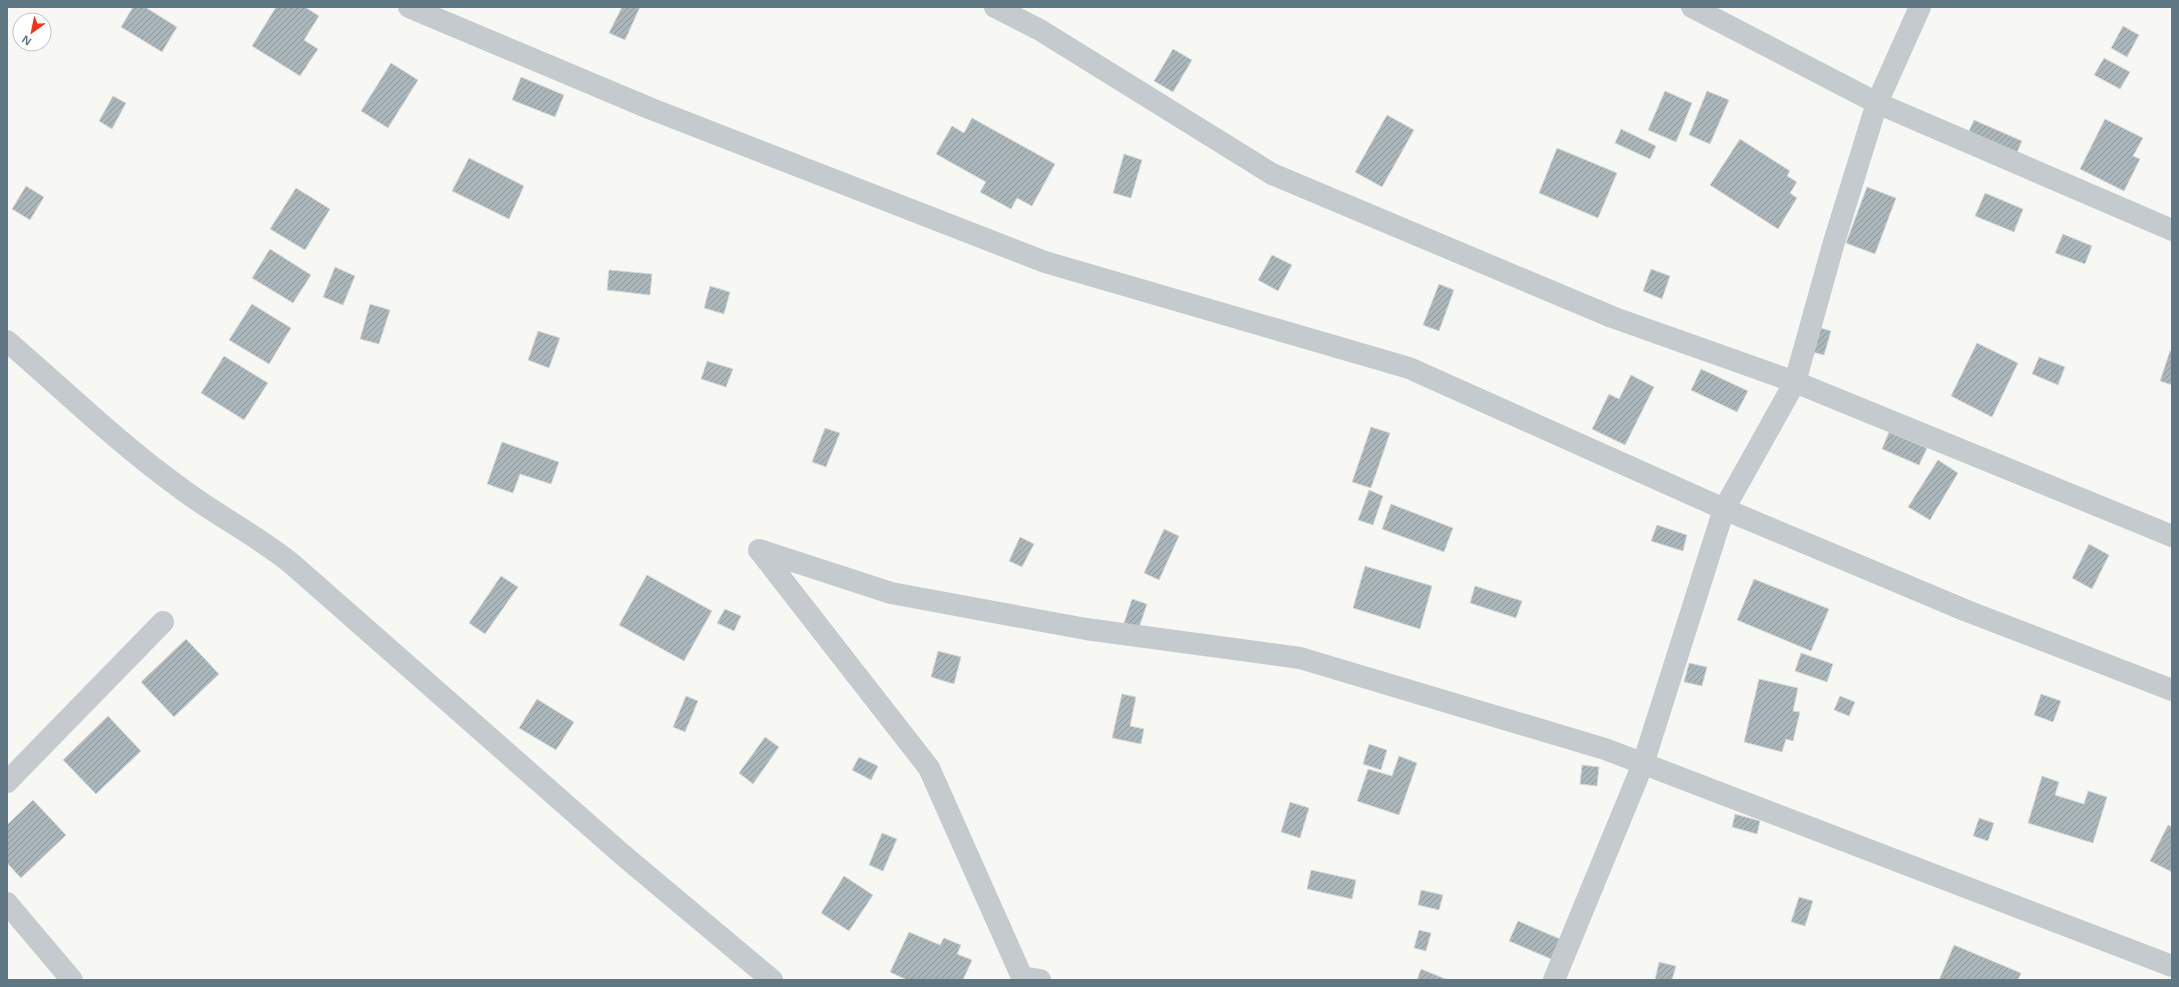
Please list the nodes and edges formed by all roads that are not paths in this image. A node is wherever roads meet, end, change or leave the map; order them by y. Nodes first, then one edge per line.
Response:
1 (409, 7) edge
2 (996, 7) edge
3 (1692, 7) edge
4 (1920, 7) edge
5 (1877, 103) junction
6 (2172, 230) edge
7 (7, 341) edge
8 (1795, 382) junction
9 (1724, 509) junction
10 (2172, 536) edge
11 (163, 622) dead end
12 (2172, 690) edge
13 (1643, 764) junction
14 (7, 782) edge
15 (7, 903) edge
16 (2172, 966) edge
17 (72, 980) edge
18 (772, 980) edge
19 (1040, 980) edge
20 (1554, 980) edge

1 - 9 street
2 - 8 street
3 - 5 street
4 - 5 street
5 - 6 street
5 - 8 street
7 - 18 street
8 - 9 street
8 - 10 street
9 - 12 street
9 - 13 street
11 - 14 street
13 - 16 street
13 - 19 street
13 - 20 street
15 - 17 street

